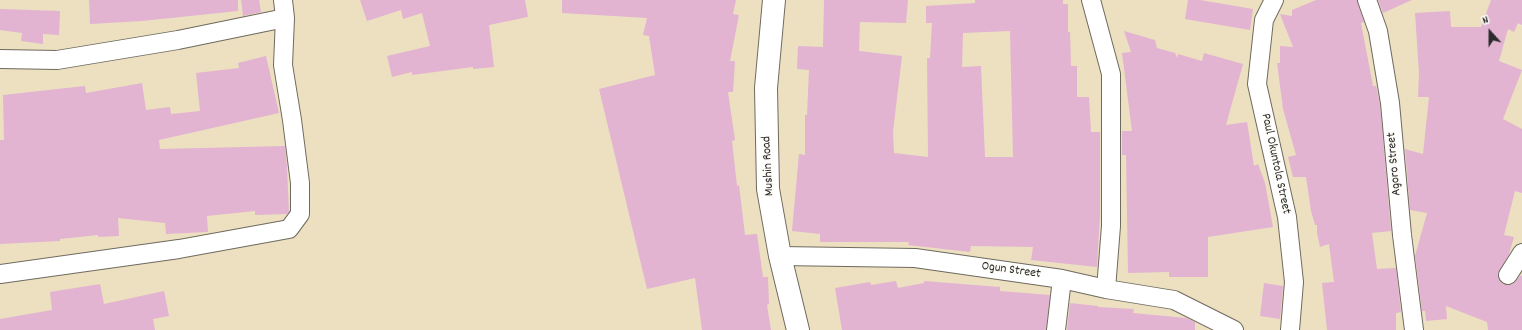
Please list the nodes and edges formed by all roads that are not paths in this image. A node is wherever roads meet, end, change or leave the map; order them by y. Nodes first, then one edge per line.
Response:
1 (283, 0) edge
2 (774, 0) edge
3 (1091, 0) edge
4 (1274, 0) edge
5 (1367, 0) edge
6 (285, 18) junction
7 (0, 59) edge
8 (1522, 253) edge
9 (780, 256) junction
10 (0, 274) edge
11 (1508, 275) dead end
12 (1062, 279) junction
13 (1106, 289) junction
14 (798, 330) edge
15 (1056, 330) edge
16 (1234, 330) edge
17 (1290, 330) edge
18 (1414, 330) edge

1 - 6 street
2 - 9 main road, Mushin Road
3 - 13 street
4 - 17 street, Paul Okuntola Street
5 - 18 street, Agoro Street
6 - 7 street
6 - 10 street
8 - 11 street
9 - 12 street, Ogun Street
9 - 14 main road, Mushin Road
12 - 13 street, Ogun Street
12 - 15 street
13 - 16 street, Ogun Street

